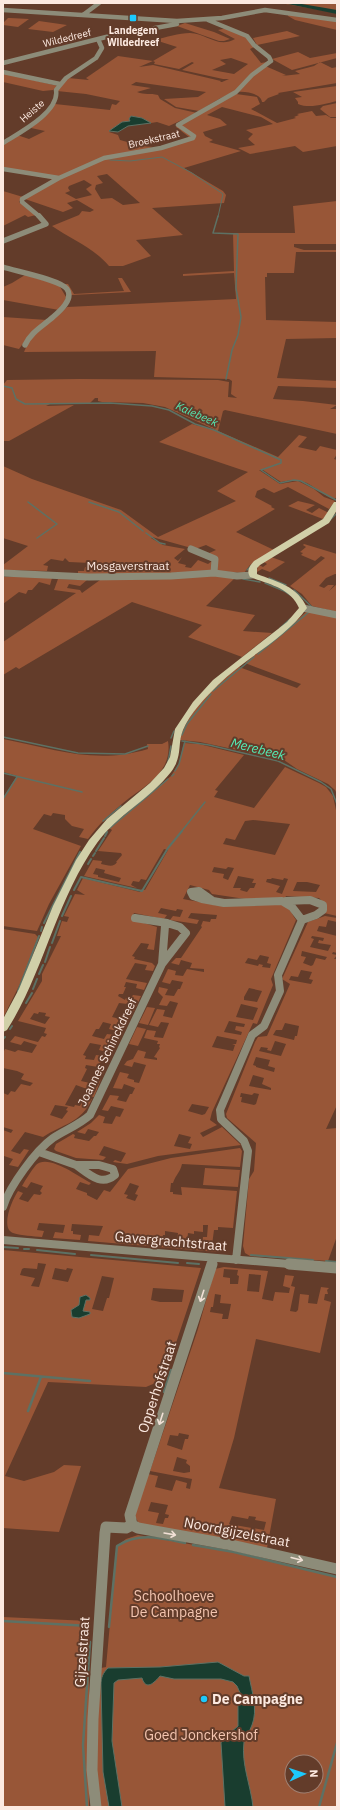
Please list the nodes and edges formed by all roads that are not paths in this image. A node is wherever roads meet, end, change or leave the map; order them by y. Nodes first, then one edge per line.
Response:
1 (99, 3) edge
2 (3, 10) edge
3 (83, 15) junction
4 (208, 20) junction
5 (337, 20) edge
6 (182, 21) junction
7 (98, 39) junction
8 (3, 63) edge
9 (3, 72) edge
10 (60, 84) junction
11 (3, 143) edge
12 (3, 169) edge
13 (59, 178) junction
14 (3, 241) edge
15 (3, 267) edge
16 (25, 345) dead end
17 (337, 504) edge
18 (191, 549) dead end
19 (3, 573) edge
20 (214, 573) junction
21 (253, 575) junction
22 (303, 608) junction
23 (337, 615) edge
24 (213, 901) dead end
25 (285, 902) junction
26 (135, 918) dead end
27 (302, 920) junction
28 (167, 923) junction
29 (162, 964) junction
30 (3, 1028) edge
31 (39, 1152) junction
32 (76, 1165) dead end
33 (3, 1207) edge
34 (3, 1240) edge
35 (213, 1258) junction
36 (236, 1260) junction
37 (337, 1268) edge
38 (132, 1525) junction
39 (337, 1569) edge
40 (96, 1807) edge

1 - 3 street
2 - 3 street
3 - 6 street
4 - 5 street
4 - 6 street
4 - 13 street, Broekstraat
6 - 7 street, Wildedreef
7 - 8 street, Wildedreef
7 - 10 street
9 - 10 street, Heiste
10 - 11 street, Heiste
12 - 13 street
13 - 14 street, Broekstraat
15 - 16 street
17 - 21 main road
18 - 20 street
19 - 20 street, Mosgaverstraat
20 - 21 street, Mosgaverstraat
21 - 22 main road
22 - 23 street
22 - 30 main road
24 - 25 street
25 - 27 street
25 - 27 street
26 - 28 street, Joannes Schinckdreef
27 - 36 street
28 - 29 street, Joannes Schinckdreef
28 - 29 street, Joannes Schinckdreef
29 - 31 street, Joannes Schinckdreef
31 - 32 street
31 - 33 street, Joannes Schinckdreef
34 - 35 street, Gavergrachtstraat
35 - 36 street, Gavergrachtstraat
35 -> 38 street, Opperhofstraat
36 - 37 street, Gavergrachtstraat
38 -> 39 street, Noordgijzelstraat
38 - 40 street, Gijzelstraat

